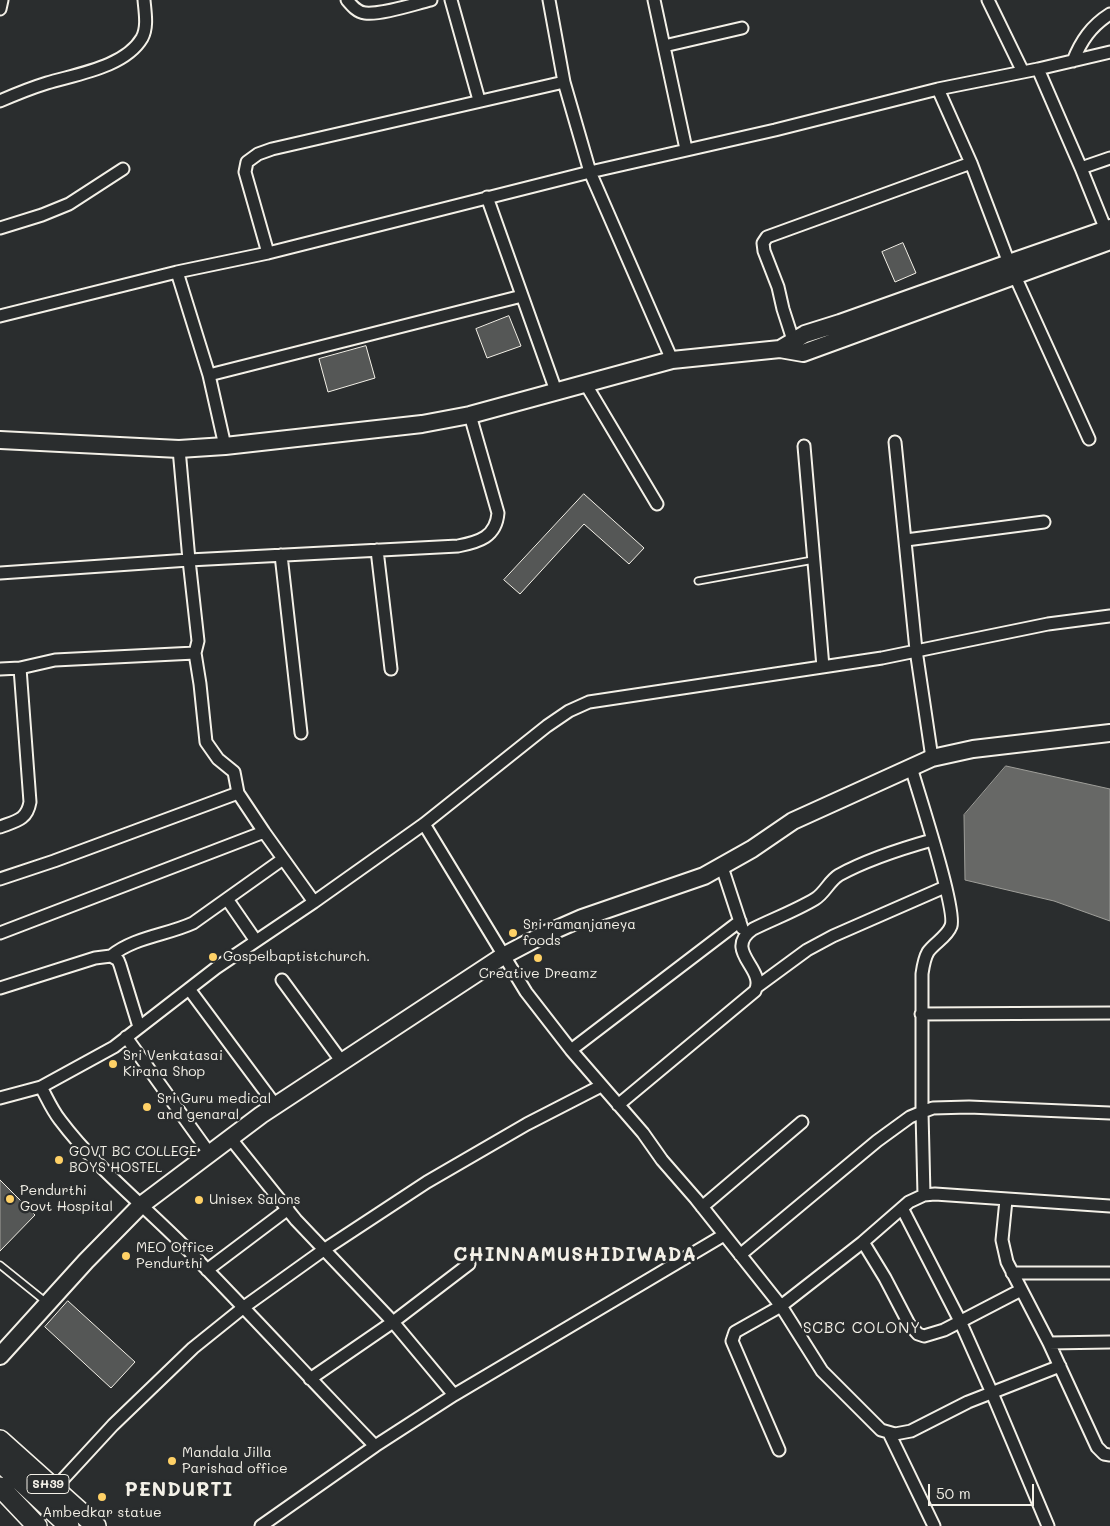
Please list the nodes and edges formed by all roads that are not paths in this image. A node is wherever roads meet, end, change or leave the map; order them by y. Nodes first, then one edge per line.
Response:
1 (2, 0) edge
2 (144, 0) edge
3 (347, 0) edge
4 (432, 0) edge
5 (451, 0) edge
6 (549, 0) edge
7 (654, 0) edge
8 (988, 0) edge
9 (0, 10) edge
10 (1110, 14) edge
11 (742, 28) dead end
12 (664, 46) junction
13 (1110, 52) edge
14 (1072, 61) junction
15 (1038, 69) junction
16 (1023, 72) junction
17 (564, 82) junction
18 (938, 89) junction
19 (479, 100) junction
20 (0, 101) edge
21 (686, 149) junction
22 (1110, 158) edge
23 (971, 163) junction
24 (1081, 168) junction
25 (123, 169) dead end
26 (590, 172) junction
27 (487, 198) junction
28 (0, 228) edge
29 (1109, 235) edge
30 (268, 253) junction
31 (1012, 269) junction
32 (177, 272) junction
33 (522, 296) junction
34 (0, 316) edge
35 (787, 345) junction
36 (672, 360) junction
37 (208, 375) junction
38 (585, 383) junction
39 (556, 392) junction
40 (470, 415) junction
41 (1090, 439) dead end
42 (0, 440) edge
43 (896, 442) dead end
44 (225, 446) junction
45 (804, 446) dead end
46 (179, 449) junction
47 (657, 504) dead end
48 (1044, 522) dead end
49 (906, 540) junction
50 (377, 550) junction
51 (281, 555) junction
52 (189, 560) junction
53 (813, 560) junction
54 (0, 573) edge
55 (698, 581) dead end
56 (1110, 616) edge
57 (916, 650) junction
58 (194, 653) junction
59 (823, 667) junction
60 (20, 668) junction
61 (0, 669) edge
62 (390, 669) dead end
63 (301, 732) dead end
64 (1110, 733) edge
65 (932, 758) junction
66 (911, 767) junction
67 (238, 792) junction
68 (424, 824) junction
69 (0, 826) edge
70 (264, 832) junction
71 (932, 840) junction
72 (283, 859) junction
73 (722, 867) junction
74 (0, 879) edge
75 (945, 887) junction
76 (227, 899) junction
77 (314, 902) junction
78 (740, 921) junction
79 (0, 934) edge
80 (744, 935) junction
81 (256, 941) junction
82 (111, 956) junction
83 (503, 956) junction
84 (282, 980) dead end
85 (758, 986) junction
86 (0, 988) edge
87 (189, 989) junction
88 (1110, 1013) edge
89 (921, 1014) junction
90 (139, 1027) junction
91 (126, 1037) junction
92 (571, 1050) junction
93 (342, 1062) junction
94 (601, 1086) junction
95 (41, 1087) junction
96 (0, 1098) edge
97 (618, 1105) junction
98 (276, 1106) junction
99 (922, 1112) junction
100 (1110, 1113) edge
101 (802, 1122) dead end
102 (231, 1139) junction
103 (210, 1154) junction
104 (924, 1195) junction
105 (1006, 1200) junction
106 (140, 1206) junction
107 (1110, 1206) edge
108 (702, 1207) junction
109 (902, 1208) junction
110 (288, 1209) junction
111 (724, 1235) junction
112 (863, 1242) junction
113 (325, 1249) junction
114 (740, 1255) junction
115 (470, 1264) dead end
116 (0, 1265) edge
117 (207, 1270) junction
118 (1012, 1273) junction
119 (1110, 1273) edge
120 (1021, 1290) junction
121 (48, 1303) junction
122 (781, 1306) junction
123 (244, 1307) junction
124 (960, 1321) junction
125 (392, 1322) junction
126 (1110, 1342) edge
127 (1050, 1343) junction
128 (0, 1356) edge
129 (1060, 1366) junction
130 (310, 1379) junction
131 (992, 1393) junction
132 (454, 1395) junction
133 (889, 1433) junction
134 (0, 1440) edge
135 (375, 1446) junction
136 (779, 1450) dead end
137 (1110, 1455) edge
138 (0, 1462) edge
139 (0, 1487) edge
140 (54, 1489) junction
141 (37, 1526) edge
142 (69, 1526) edge
143 (96, 1526) edge
144 (261, 1526) edge
145 (934, 1526) edge
146 (1048, 1526) edge

1 - 9 street
2 - 20 street
3 - 4 street
5 - 19 street
6 - 17 street
7 - 12 street
8 - 16 street
10 - 14 street
11 - 12 street
12 - 21 street
13 - 14 street
14 - 15 street
15 - 16 street
15 - 24 street
16 - 18 street
17 - 19 street
17 - 26 street
18 - 21 street
18 - 23 street
19 - 30 street
21 - 26 street
22 - 24 street
23 - 31 street
23 - 35 street
24 - 29 street
25 - 28 street
26 - 27 street
26 - 36 street
27 - 30 street
27 - 33 street
29 - 31 street
30 - 32 street
31 - 35 street
31 - 41 street
32 - 34 street
32 - 37 street
33 - 37 street
33 - 39 street
35 - 36 street
36 - 38 street
37 - 44 street
38 - 39 street
38 - 47 street
39 - 40 street
40 - 44 street
40 - 50 street
42 - 46 street
43 - 49 street
44 - 46 street
45 - 53 street
46 - 52 street
48 - 49 street
49 - 57 street
50 - 51 street
50 - 62 street
51 - 52 street
51 - 63 street
52 - 54 street
52 - 58 street
53 - 55 lane
53 - 59 street
56 - 57 street
57 - 59 street
57 - 65 street
58 - 60 street
58 - 67 street
59 - 68 street
60 - 61 street
60 - 69 street
64 - 65 street
65 - 66 street
66 - 71 street
66 - 73 street
67 - 70 street
67 - 74 street
68 - 77 street
68 - 83 street
70 - 72 street
70 - 79 street
71 - 75 street
71 - 80 street
72 - 76 street
72 - 77 street
73 - 78 street
73 - 83 street
75 - 85 street
75 - 89 street
76 - 81 street
76 - 82 street
77 - 81 street
78 - 80 street
78 - 92 street
80 - 85 street
81 - 87 street
82 - 86 street
82 - 90 street
83 - 92 street
83 - 93 street
84 - 93 street
85 - 97 street
87 - 90 street
87 - 98 street
88 - 89 street
89 - 99 street
90 - 91 street
91 - 95 street
91 - 103 street
92 - 94 street
93 - 98 street
94 - 97 street
94 - 113 street
95 - 96 street
95 - 106 street
97 - 108 street
98 - 102 street
99 - 100 street
99 - 104 street
99 - 114 street
101 - 108 street
102 - 103 street
102 - 110 street
103 - 106 street
104 - 105 street
104 - 109 street
105 - 107 street
105 - 118 street
106 - 117 street
106 - 121 street
108 - 111 street
109 - 112 street
109 - 124 street
110 - 113 street
110 - 117 street
111 - 114 street
111 - 132 street
112 - 122 street
112 - 124 street
113 - 123 street
113 - 125 street
114 - 122 street
115 - 125 street
116 - 121 lane
117 - 123 street
118 - 119 street
118 - 120 street
120 - 124 street
120 - 127 street
121 - 128 street
122 - 133 street
122 - 136 street
123 - 130 street
123 - 140 street
124 - 131 street
125 - 130 street
125 - 132 street
126 - 127 street
127 - 129 street
129 - 131 street
129 - 137 street
130 - 135 street
131 - 133 street
131 - 146 street
132 - 135 street
133 - 145 street
134 - 140 main road, SH39
135 - 144 street
138 - 142 main road
139 - 141 main road, SH39
140 - 143 main road, SH39

